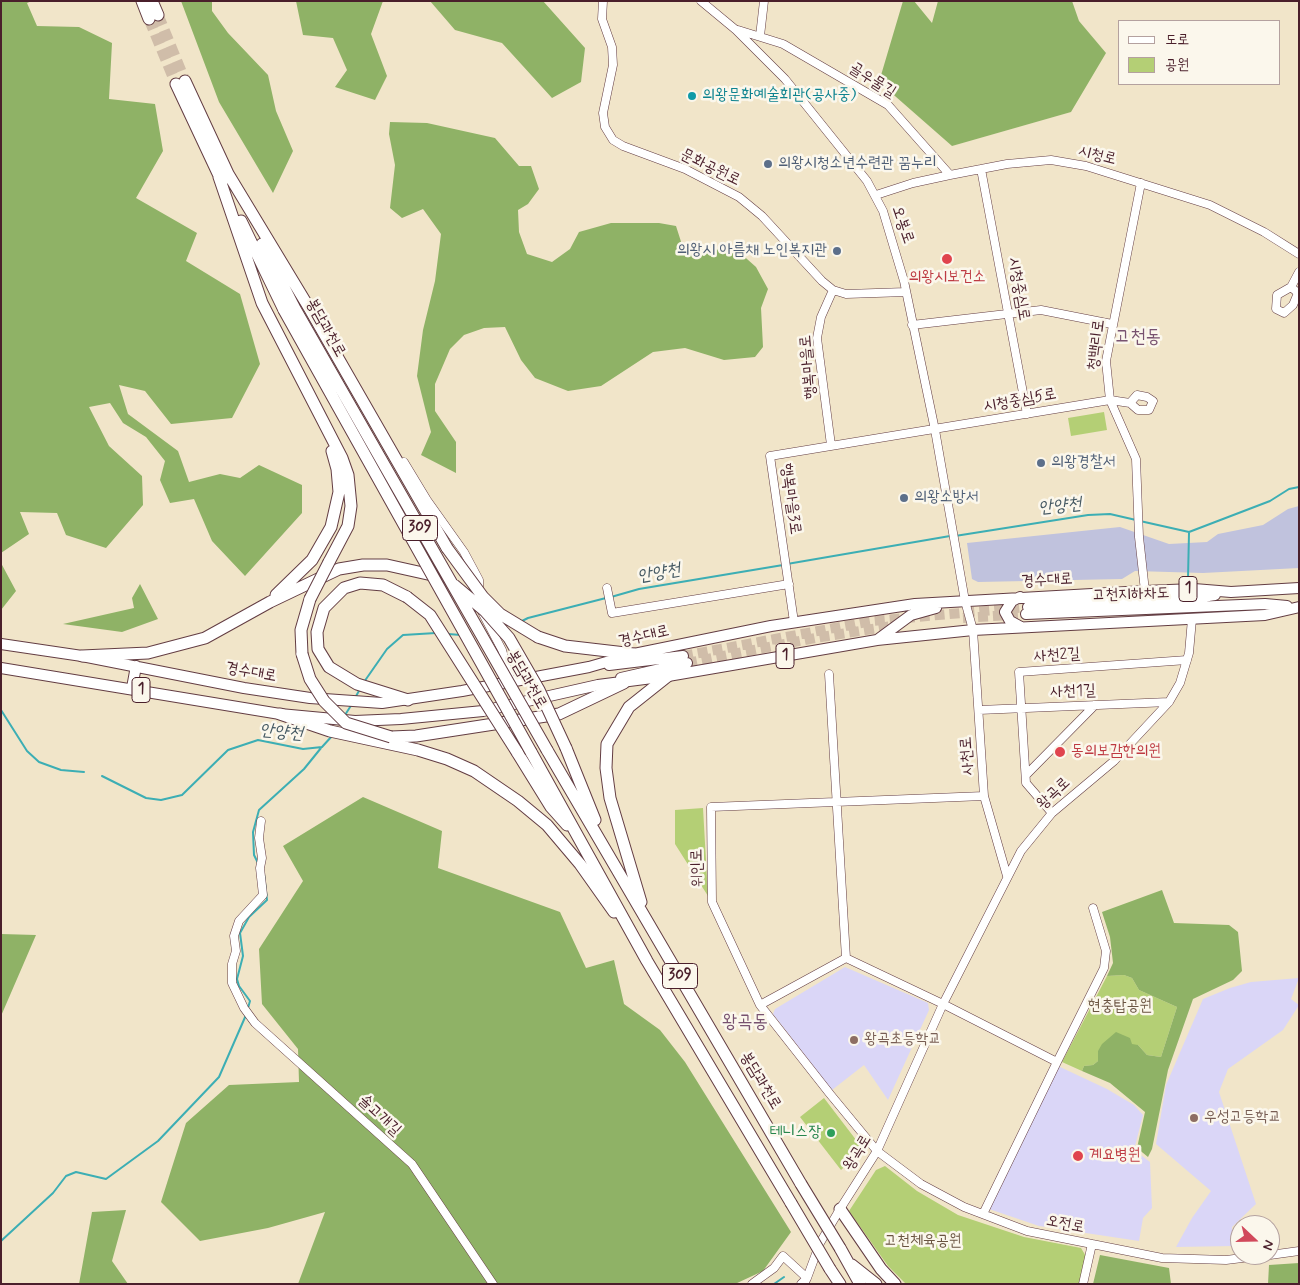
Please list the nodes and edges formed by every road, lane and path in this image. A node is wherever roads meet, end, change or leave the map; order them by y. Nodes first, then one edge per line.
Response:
1 (142, 1) edge
2 (152, 1) edge
3 (604, 1) edge
4 (701, 1) edge
5 (764, 1) edge
6 (736, 30) junction
7 (760, 36) junction
8 (180, 82) tunnel mouth
9 (982, 169) junction
10 (223, 174) junction
11 (950, 175) junction
12 (1141, 183) junction
13 (876, 195) junction
14 (1299, 254) edge
15 (1299, 272) edge
16 (1291, 287) dead end
17 (833, 290) junction
18 (906, 292) junction
19 (289, 309) junction
20 (1008, 314) junction
21 (1112, 324) junction
22 (912, 325) junction
23 (339, 355) dead end
24 (1110, 400) junction
25 (1130, 403) dead end
26 (1027, 414) junction
27 (936, 430) junction
28 (327, 431) junction
29 (831, 445) junction
30 (789, 584) junction
31 (607, 588) dead end
32 (1299, 588) edge
33 (1145, 591) junction
34 (1231, 592) junction
35 (1021, 597) junction
36 (965, 600) junction
37 (270, 602) junction
38 (930, 603) junction
39 (1297, 607) edge
40 (1192, 619) junction
41 (794, 622) junction
42 (1021, 627) junction
43 (972, 630) junction
44 (877, 640) junction
45 (1, 644) edge
46 (634, 654) junction
47 (82, 656) junction
48 (1187, 660) junction
49 (136, 666) junction
50 (588, 667) junction
51 (1, 668) edge
52 (829, 674) dead end
53 (668, 676) junction
54 (512, 681) junction
55 (624, 682) junction
56 (598, 685) junction
57 (132, 688) junction
58 (408, 700) junction
59 (1169, 702) junction
60 (1095, 705) junction
61 (1022, 708) junction
62 (978, 710) junction
63 (280, 714) junction
64 (1026, 775) junction
65 (984, 796) junction
66 (836, 801) junction
67 (1052, 813) junction
68 (261, 821) dead end
69 (583, 844) junction
70 (610, 856) junction
71 (1007, 876) junction
72 (1093, 908) dead end
73 (647, 920) junction
74 (846, 958) junction
75 (648, 961) junction
76 (943, 1004) junction
77 (760, 1005) junction
78 (1057, 1062) junction
79 (878, 1151) junction
80 (840, 1208) junction
81 (983, 1214) junction
82 (1092, 1244) junction
83 (1299, 1251) edge
84 (1280, 1253) edge
85 (1230, 1260) edge
86 (847, 1261) junction
87 (804, 1282) edge
88 (839, 1283) edge
89 (493, 1284) edge
90 (752, 1284) edge
91 (860, 1284) edge
92 (876, 1284) edge
93 (894, 1284) edge
94 (1083, 1284) edge

1 - 2 highway
3 - 17 street, 문화공원로
4 - 6 street, 오봉로
5 - 7 street
6 - 7 street, 골우물길
6 - 13 street, 오봉로
7 - 11 street, 골우물길
8 - 10 highway, 봉담과천로 / 309
9 - 11 street, 시청로
9 - 12 street, 시청로
9 - 20 street, 시청중심로
10 - 19 highway, 봉담과천로 / 309
10 - 28 highway
10 - 46 highway, bridge
11 - 13 street, 시청로
12 - 14 street, 시청로
12 - 21 street, 청백리로
13 - 18 street, 오봉로
15 - 16 street
17 - 18 street
17 - 29 street, 행복마을로
18 - 22 street, 오봉로
19 - 69 highway, 봉담과천로 / 309, bridge
19 - 70 highway, 봉담과천로 / 309, bridge
20 - 21 street
20 - 22 street
20 - 26 street, 시청중심로
21 - 24 street, 청백리로
22 - 27 street, 오봉로
23 - 54 street
24 - 25 street, 시청중심5로
24 - 26 street, 시청중심5로
24 - 33 street, 청백리로
26 - 27 street, 시청중심5로
27 - 29 street, 행복마을3로
27 - 36 street, 오봉로
28 - 37 highway
28 - 55 highway, bridge
29 - 30 street, 행복마을3로
30 - 31 street
30 - 41 street, 행복마을3로
32 - 34 main road, 경수대로 / 1
33 - 34 main road, 경수대로 / 1
33 - 35 main road, 경수대로 / 1
34 - 39 main road, 고천지하차도 / 1
35 - 36 main road, 경수대로 / 1
35 - 42 main road
36 - 38 main road, 경수대로 / 1
36 - 43 street
37 - 47 highway
37 - 70 highway, bridge
38 - 41 main road, 경수대로 / 1
38 - 44 main road
39 - 40 main road, 1
40 - 42 main road, 1
40 - 48 street, 왕곡로
41 - 46 main road, 경수대로 / 1
42 - 43 main road, 1
43 - 44 main road, 1
43 - 62 street, 사천로
44 - 53 main road, 1
45 - 47 main road, 경수대로 / 1
46 - 50 main road, 경수대로 / 1
47 - 49 main road, 경수대로 / 1
48 - 59 street, 왕곡로
48 - 61 street, 사천2길
49 - 57 main road
49 - 58 main road, 경수대로 / 1
50 - 54 main road, 경수대로 / 1
50 - 56 main road, 1
51 - 57 main road, 1
52 - 66 street
53 - 55 main road, 1
53 - 73 highway
54 - 58 main road, 경수대로 / 1
55 - 56 main road, 1
56 - 63 main road, 1, bridge
57 - 63 main road, 1
58 - 69 highway, bridge
59 - 60 street, 사천1길
59 - 67 street, 왕곡로
60 - 61 street, 사천1길
60 - 64 street
61 - 62 street, 사천1길
61 - 64 street, 사천2길
62 - 65 street, 사천로
63 - 75 highway
64 - 67 street, 사천2길
65 - 66 street, 위인로
65 - 71 street, 사천로
66 - 74 street
66 - 77 street, 위인로
67 - 71 street, 왕곡로
68 - 89 street, 솔고개길
69 - 75 highway, 봉담과천로 / 309
70 - 73 highway, 봉담과천로 / 309
71 - 76 street, 왕곡로
72 - 78 street
73 - 86 highway, 봉담과천로 / 309, bridge
74 - 76 street
74 - 77 street
75 - 88 highway, 봉담과천로 / 309, bridge
76 - 78 street
76 - 79 street, 왕곡로
77 - 79 street, 위인로
78 - 81 street
79 - 80 street, 왕곡로
79 - 81 street, 오전로
80 - 87 street, 왕곡로
80 - 93 highway
81 - 82 street, 오전로
82 - 85 street, 오전로
82 - 94 street
83 - 84 street, 오전로
86 - 91 highway, 봉담과천로 / 309
86 - 92 highway
87 - 90 street

